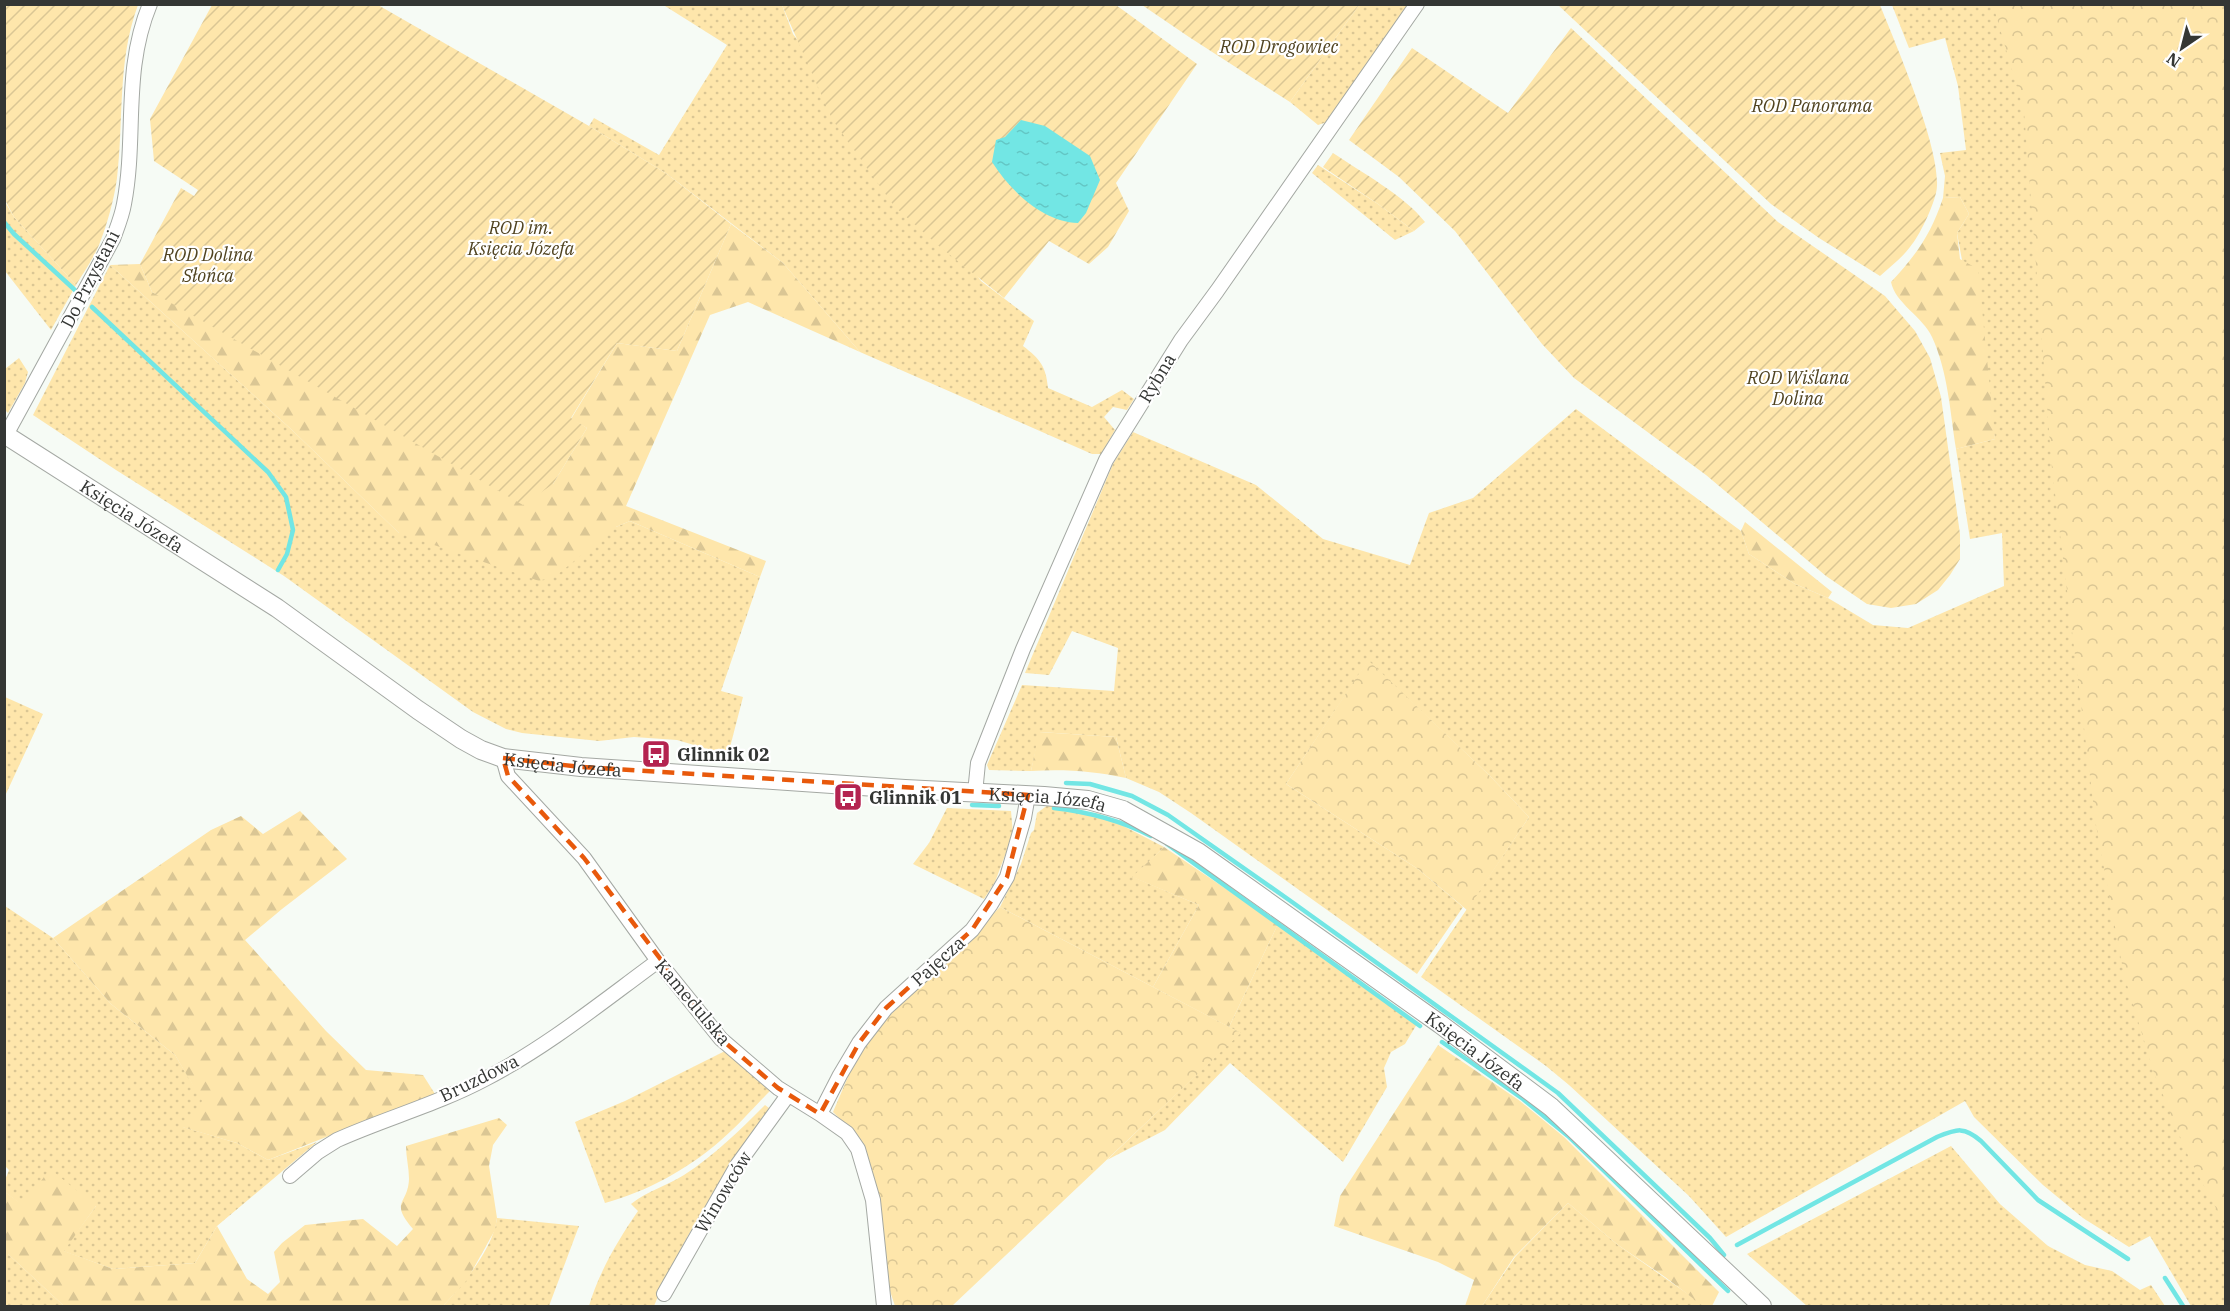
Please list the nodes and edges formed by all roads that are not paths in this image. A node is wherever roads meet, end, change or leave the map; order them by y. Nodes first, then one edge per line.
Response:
1 (150, 4) edge
2 (1417, 4) edge
3 (5, 435) edge
4 (503, 758) junction
5 (975, 793) junction
6 (1028, 795) junction
7 (658, 961) junction
8 (788, 1095) junction
9 (820, 1114) junction
10 (290, 1176) dead end
11 (664, 1294) dead end
12 (884, 1306) edge
13 (1762, 1306) edge

1 - 3 street, Do Przystani
2 - 5 street, Rybna
3 - 4 main road, Księcia Józefa
4 - 5 main road, Księcia Józefa
4 - 7 street, Kamedulska
5 - 6 main road, Księcia Józefa
6 - 9 street, Pajęcza
6 - 13 main road, Księcia Józefa
7 - 8 street, Kamedulska
7 - 10 street, Bruzdowa
8 - 9 street, Kamedulska
8 - 11 street, Winowców
9 - 12 street, Kamedulska

